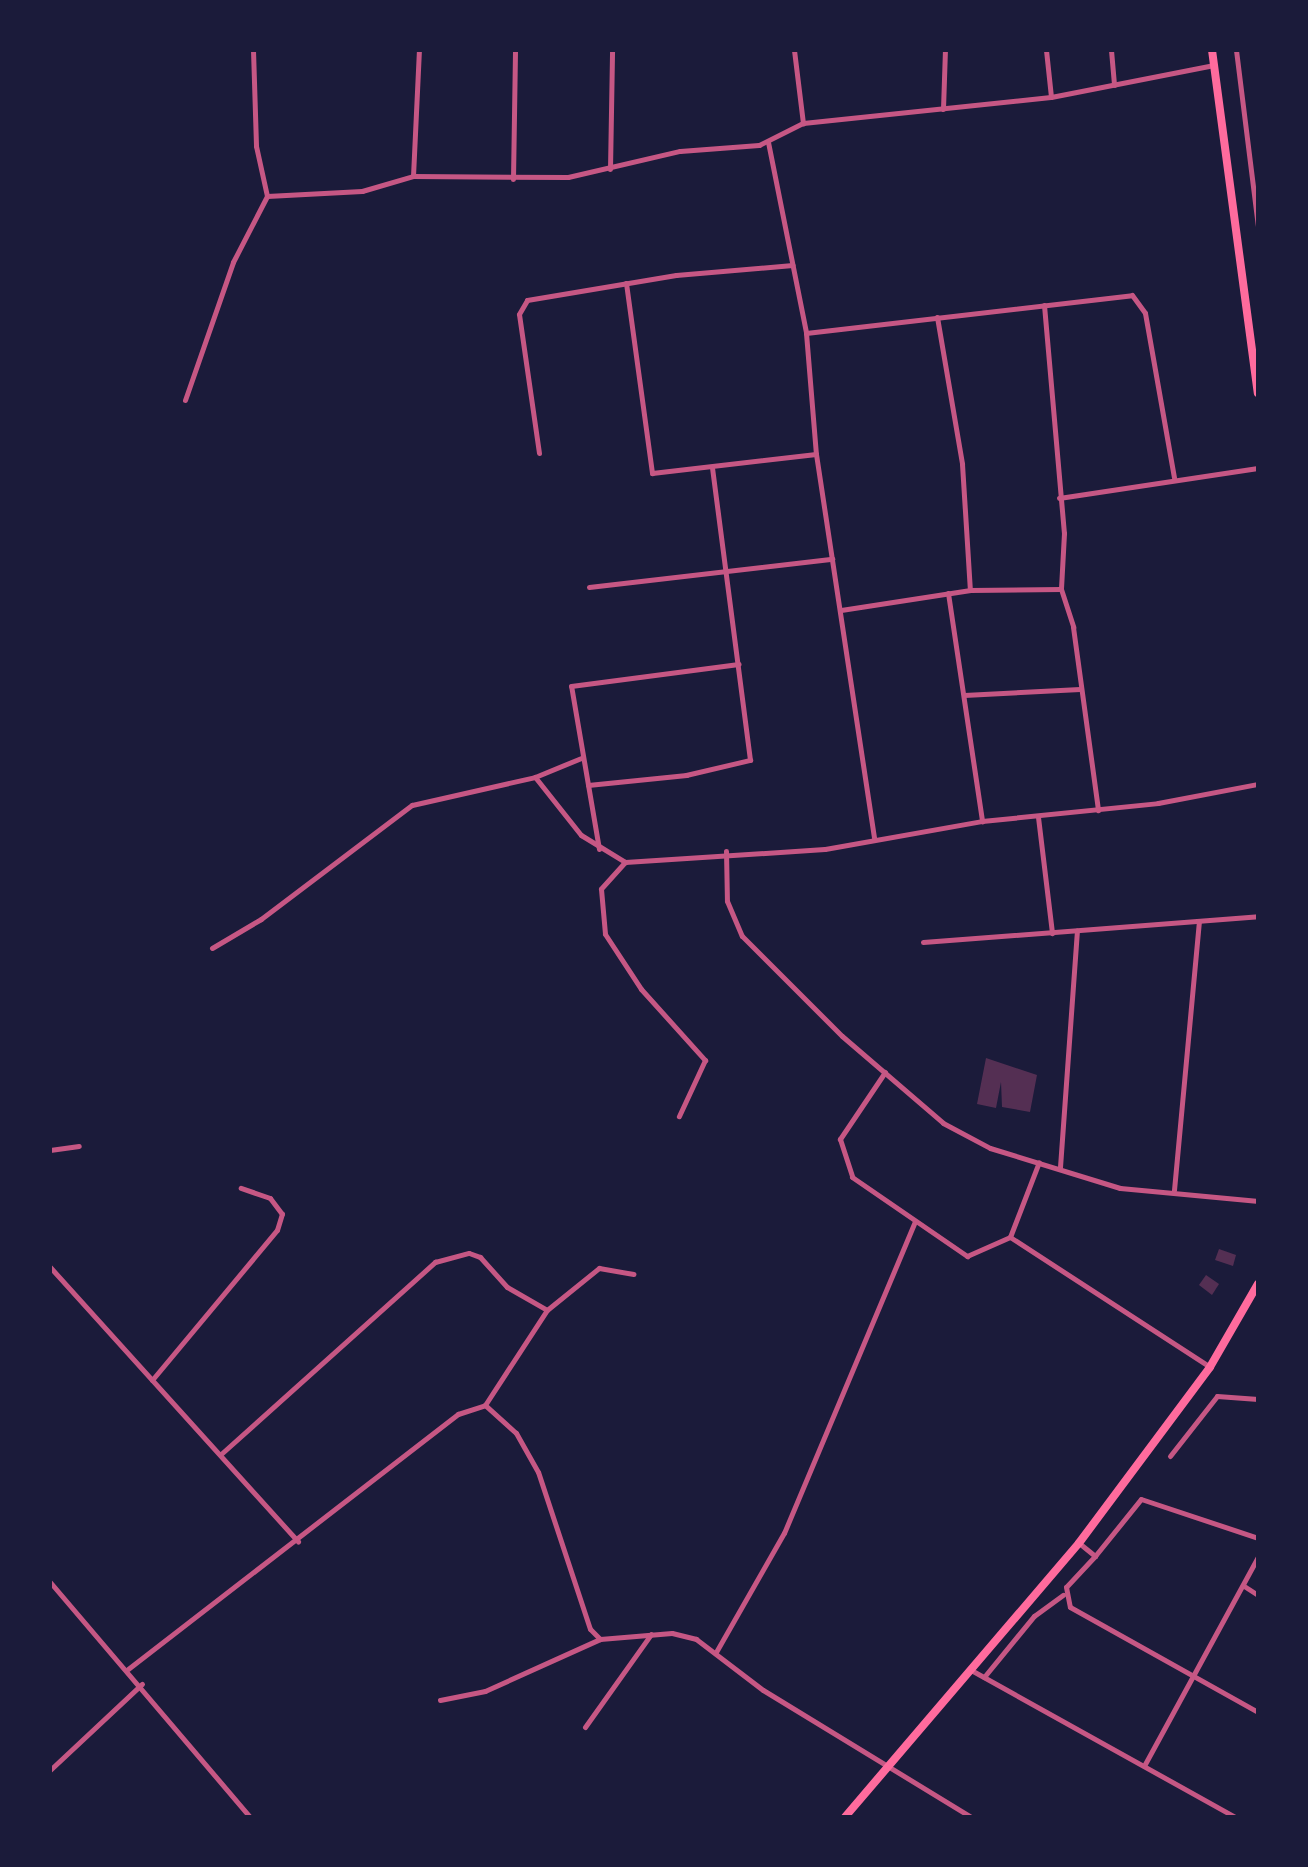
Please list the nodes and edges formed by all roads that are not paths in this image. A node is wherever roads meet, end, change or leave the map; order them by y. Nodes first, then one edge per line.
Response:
1 (253, 50) edge
2 (419, 50) edge
3 (514, 50) edge
4 (612, 50) edge
5 (794, 50) edge
6 (945, 50) edge
7 (1046, 50) edge
8 (1110, 50) edge
9 (1212, 50) edge
10 (1236, 50) edge
11 (1214, 65) junction
12 (1114, 85) junction
13 (1051, 97) junction
14 (943, 109) junction
15 (803, 123) junction
16 (768, 142) junction
17 (610, 169) junction
18 (413, 176) junction
19 (512, 180) junction
20 (267, 196) junction
21 (1258, 226) edge
22 (792, 265) junction
23 (626, 282) junction
24 (1044, 305) junction
25 (1246, 308) junction
26 (1258, 308) edge
27 (937, 317) junction
28 (806, 333) junction
29 (1258, 394) edge
30 (186, 400) dead end
31 (539, 453) dead end
32 (816, 454) junction
33 (712, 468) junction
34 (1258, 468) edge
35 (1174, 477) junction
36 (1058, 498) junction
37 (832, 559) junction
38 (728, 571) junction
39 (588, 586) dead end
40 (1061, 589) junction
41 (970, 590) junction
42 (948, 593) junction
43 (841, 610) junction
44 (739, 664) junction
45 (1080, 689) junction
46 (962, 695) junction
47 (581, 758) junction
48 (535, 777) junction
49 (1258, 784) edge
50 (588, 785) junction
51 (1098, 810) junction
52 (1038, 816) junction
53 (982, 821) junction
54 (874, 838) junction
55 (598, 849) junction
56 (726, 851) junction
57 (625, 862) junction
58 (1258, 916) edge
59 (1199, 922) junction
60 (1077, 931) junction
61 (1052, 933) junction
62 (923, 942) dead end
63 (212, 948) dead end
64 (885, 1072) junction
65 (679, 1116) dead end
66 (79, 1146) dead end
67 (50, 1150) edge
68 (1040, 1162) junction
69 (1060, 1168) junction
70 (241, 1188) dead end
71 (1174, 1190) junction
72 (1258, 1201) edge
73 (915, 1222) junction
74 (1010, 1238) junction
75 (50, 1267) edge
76 (633, 1274) dead end
77 (1258, 1284) edge
78 (548, 1310) junction
79 (1210, 1367) junction
80 (152, 1380) junction
81 (1258, 1399) edge
82 (485, 1405) junction
83 (221, 1454) junction
84 (1170, 1456) dead end
85 (1258, 1538) edge
86 (298, 1541) junction
87 (1079, 1543) junction
88 (1095, 1556) junction
89 (1258, 1557) edge
90 (50, 1582) edge
91 (1244, 1586) junction
92 (1258, 1594) edge
93 (1062, 1595) junction
94 (651, 1634) junction
95 (600, 1639) junction
96 (716, 1652) junction
97 (128, 1669) junction
98 (969, 1669) junction
99 (1191, 1675) junction
100 (984, 1677) junction
101 (142, 1684) junction
102 (440, 1700) dead end
103 (1258, 1712) edge
104 (585, 1726) dead end
105 (1145, 1764) junction
106 (886, 1766) junction
107 (50, 1770) edge
108 (250, 1817) edge
109 (845, 1817) edge
110 (970, 1817) edge
111 (1235, 1817) edge

1 - 20 street
2 - 18 street
3 - 19 street
4 - 17 street
5 - 15 street
6 - 14 street
7 - 13 street
8 - 12 street
9 - 11 main road
10 - 21 street
11 - 12 street
11 - 25 main road
12 - 13 street
13 - 14 street
14 - 15 street
15 - 16 street
16 - 17 street
16 - 22 street
17 - 19 street
18 - 19 street
18 - 20 street
20 - 30 street
22 - 23 street
22 - 28 street
23 - 31 street
23 - 33 street
24 - 27 street
24 - 35 street
24 - 36 street
25 - 26 street
25 - 29 main road
27 - 28 street
27 - 41 street
28 - 32 street
32 - 33 street
32 - 37 street
33 - 38 street
34 - 35 street
35 - 36 street
36 - 40 street
37 - 38 street
37 - 43 street
38 - 39 street
38 - 44 street
40 - 41 street
40 - 45 street
41 - 42 street
42 - 43 street
42 - 46 street
43 - 54 street
44 - 47 street
44 - 50 street
45 - 46 street
45 - 51 street
46 - 53 street
47 - 48 street
47 - 50 street
48 - 55 street
48 - 63 street
49 - 51 street
50 - 55 street
51 - 52 street
52 - 53 street
52 - 61 street
53 - 54 street
54 - 56 street
55 - 57 street
56 - 57 street
56 - 64 street
57 - 65 street
58 - 59 street
59 - 60 street
59 - 71 street
60 - 61 street
60 - 69 street
61 - 62 street
64 - 68 street
64 - 73 street
66 - 67 street
68 - 69 street
68 - 74 street
69 - 71 street
70 - 80 street
71 - 72 street
73 - 74 street
73 - 96 street
74 - 79 street
75 - 80 street
76 - 78 street
77 - 79 main road
78 - 82 street
78 - 83 street
79 - 87 main road
80 - 83 street
81 - 84 street
82 - 86 street
82 - 95 street
83 - 86 street
85 - 88 street
86 - 97 street
87 - 88 street
87 - 98 main road
88 - 93 street
89 - 91 street
90 - 97 street
91 - 92 street
91 - 99 street
93 - 99 street
93 - 100 street
94 - 95 street
94 - 96 street
94 - 104 street
95 - 102 street
96 - 106 street
97 - 101 street
98 - 100 street
98 - 106 main road
99 - 103 street
99 - 105 street
100 - 105 street
101 - 107 street
101 - 108 street
105 - 111 street
106 - 109 main road
106 - 110 street

